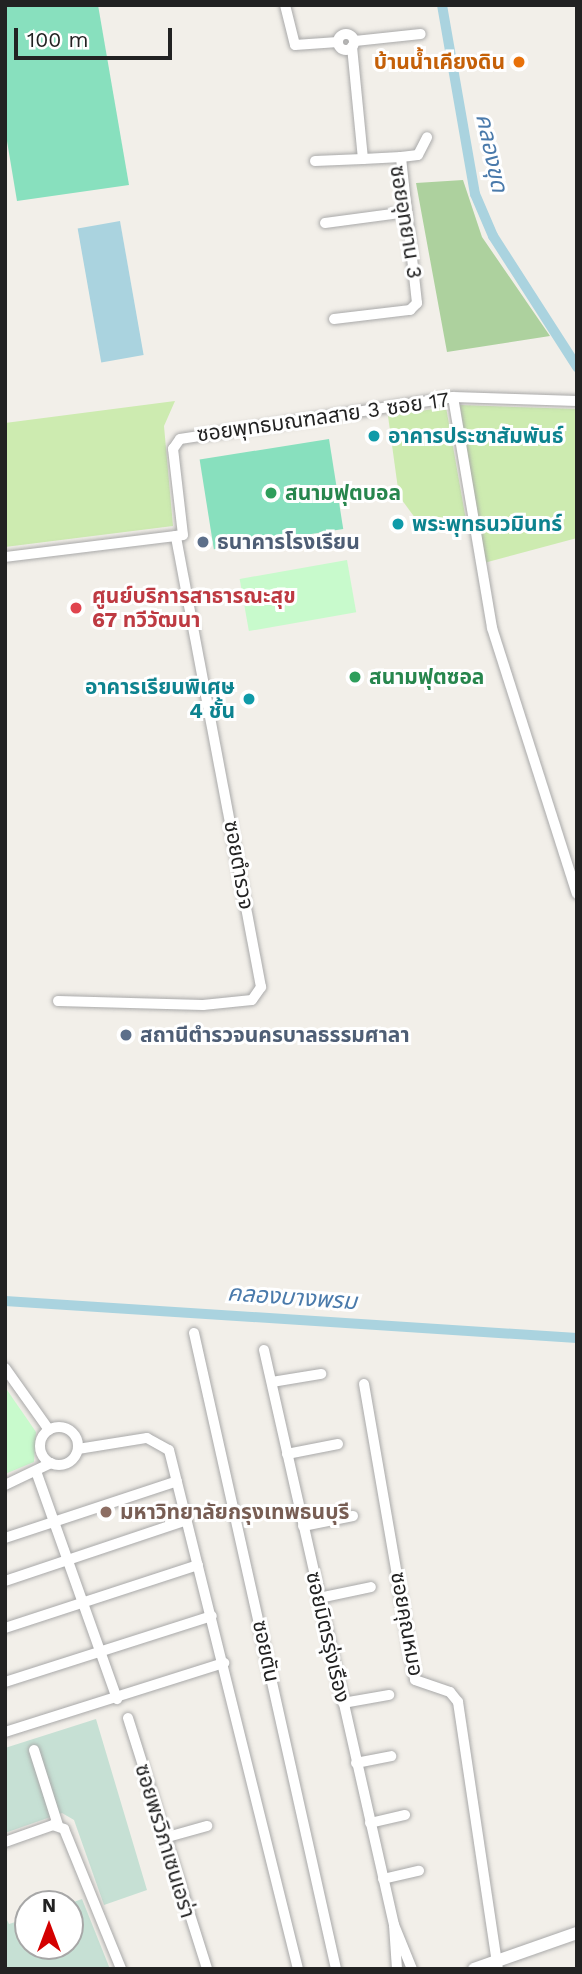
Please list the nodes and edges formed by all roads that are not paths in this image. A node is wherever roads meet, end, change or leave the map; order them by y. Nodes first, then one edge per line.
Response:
1 (285, 5) edge
2 (421, 34) dead end
3 (353, 44) junction
4 (427, 136) dead end
5 (401, 157) junction
6 (363, 159) junction
7 (315, 161) dead end
8 (407, 212) junction
9 (325, 223) dead end
10 (334, 318) dead end
11 (453, 397) junction
12 (577, 401) edge
13 (176, 536) junction
14 (5, 557) edge
15 (577, 894) edge
16 (58, 1001) dead end
17 (194, 1333) dead end
18 (264, 1350) dead end
19 (5, 1368) edge
20 (321, 1374) dead end
21 (272, 1382) junction
22 (364, 1384) dead end
23 (49, 1430) junction
24 (338, 1444) dead end
25 (78, 1449) junction
26 (287, 1454) junction
27 (51, 1463) junction
28 (37, 1474) junction
29 (177, 1481) junction
30 (5, 1485) edge
31 (353, 1516) dead end
32 (187, 1520) junction
33 (54, 1522) junction
34 (303, 1526) junction
35 (5, 1538) edge
36 (68, 1560) junction
37 (198, 1564) junction
38 (5, 1581) edge
39 (372, 1587) dead end
40 (319, 1598) junction
41 (83, 1603) junction
42 (212, 1616) junction
43 (5, 1628) edge
44 (100, 1652) junction
45 (224, 1663) junction
46 (5, 1682) edge
47 (389, 1695) dead end
48 (117, 1699) junction
49 (342, 1703) junction
50 (128, 1718) dead end
51 (5, 1732) edge
52 (34, 1750) dead end
53 (391, 1756) dead end
54 (356, 1763) junction
55 (405, 1815) dead end
56 (370, 1823) junction
57 (58, 1825) junction
58 (207, 1826) dead end
59 (164, 1838) junction
60 (5, 1842) edge
61 (419, 1871) dead end
62 (383, 1879) junction
63 (394, 1925) junction
64 (577, 1933) edge
65 (498, 1964) edge
66 (205, 1967) edge
67 (121, 1969) edge
68 (298, 1969) edge
69 (336, 1969) edge
70 (397, 1969) edge
71 (412, 1969) edge
72 (474, 1969) edge

1 - 3 street
2 - 3 street
3 - 6 street, ซอยอุทยาน 3
4 - 5 street
5 - 6 street, ซอยอุทยาน 3
5 - 8 street, ซอยอุทยาน 3
6 - 7 street
8 - 9 street
8 - 10 street, ซอยอุทยาน 3
11 - 12 street, ซอยพุทธมณฑลสาย 3 ซอย 17
11 - 13 street, ซอยพุทธมณฑลสาย 3 ซอย 17
11 - 15 street
13 - 14 street
13 - 16 street, ซอยตำรวจ
17 - 69 street, ซอยตัน
18 - 21 street, ซอยมิตรรุ่งเรือง
19 - 23 street
20 - 21 street
21 - 26 street, ซอยมิตรรุ่งเรือง
22 - 65 street, ซอยคุณหมอ
23 - 25 street
23 - 27 street
24 - 26 street
25 - 27 street
25 - 29 street
26 - 34 street, ซอยมิตรรุ่งเรือง
27 - 28 street
28 - 30 street
28 - 33 street
29 - 32 street
29 - 33 street
31 - 34 street
32 - 36 street
32 - 37 street
33 - 35 street
33 - 36 street
34 - 40 street, ซอยมิตรรุ่งเรือง
36 - 38 street
36 - 41 street
37 - 41 street
37 - 42 street
39 - 40 street
40 - 49 street, ซอยมิตรรุ่งเรือง
41 - 43 street
41 - 44 street
42 - 44 street
42 - 45 street
44 - 46 street
44 - 48 street
45 - 48 street
45 - 68 street
47 - 49 street
48 - 51 street
49 - 54 street, ซอยมิตรรุ่งเรือง
50 - 59 street, ซอยพรวิภาเซนเอร่า
52 - 57 street
53 - 54 street
54 - 56 street, ซอยมิตรรุ่งเรือง
55 - 56 street
56 - 62 street, ซอยมิตรรุ่งเรือง
57 - 60 street
57 - 67 street
58 - 59 street
59 - 66 street, ซอยพรวิภาเซนเอร่า
61 - 62 street
62 - 63 street, ซอยมิตรรุ่งเรือง
63 - 70 street, ซอยมิตรรุ่งเรือง
63 - 71 street, ซอยมิตรรุ่งเรือง
64 - 65 street
65 - 72 street

